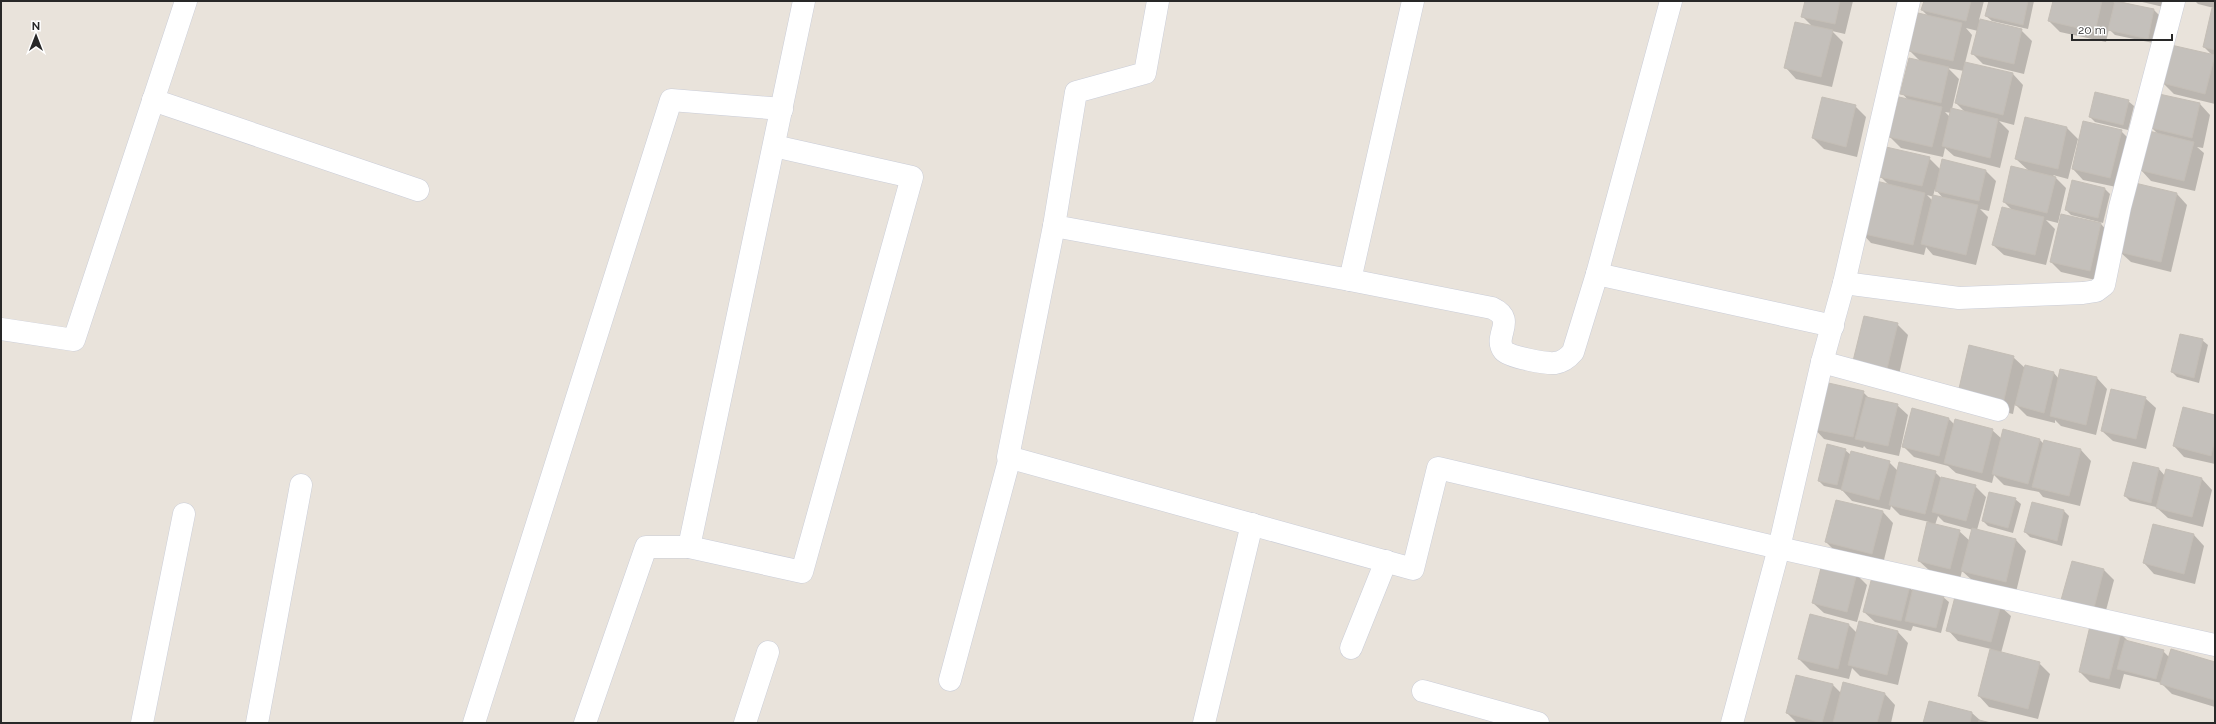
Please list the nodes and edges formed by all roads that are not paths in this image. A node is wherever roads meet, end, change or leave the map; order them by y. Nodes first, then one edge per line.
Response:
1 (186, 1) edge
2 (804, 1) edge
3 (1158, 1) edge
4 (1413, 1) edge
5 (1671, 1) edge
6 (1909, 1) edge
7 (2174, 1) edge
8 (153, 100) junction
9 (782, 109) junction
10 (774, 146) junction
11 (418, 190) dead end
12 (1054, 226) junction
13 (1596, 274) junction
14 (1350, 280) junction
15 (1844, 283) junction
16 (1832, 326) junction
17 (1, 329) edge
18 (1822, 362) junction
19 (1998, 410) dead end
20 (1010, 457) junction
21 (301, 485) dead end
22 (184, 514) dead end
23 (1252, 524) junction
24 (690, 547) junction
25 (1779, 548) junction
26 (1386, 561) junction
27 (2215, 645) edge
28 (1351, 648) dead end
29 (768, 652) dead end
30 (950, 680) dead end
31 (1423, 691) dead end
32 (142, 723) edge
33 (257, 723) edge
34 (474, 723) edge
35 (586, 723) edge
36 (745, 723) edge
37 (1204, 723) edge
38 (1538, 723) edge
39 (1732, 723) edge

1 - 8 street
2 - 9 street
3 - 12 street
4 - 14 street
5 - 13 street
6 - 15 street
7 - 15 street
8 - 11 street
8 - 17 street
9 - 10 street
9 - 34 street
10 - 24 street
10 - 24 street
12 - 14 street
12 - 20 street
13 - 14 street
13 - 16 street
15 - 16 street
16 - 18 street
18 - 19 street
18 - 25 street
20 - 23 street
20 - 30 street
21 - 33 street
22 - 32 street
23 - 26 street
23 - 37 street
24 - 35 street
25 - 26 street
25 - 27 street
25 - 39 street
26 - 28 street
29 - 36 street
31 - 38 street

